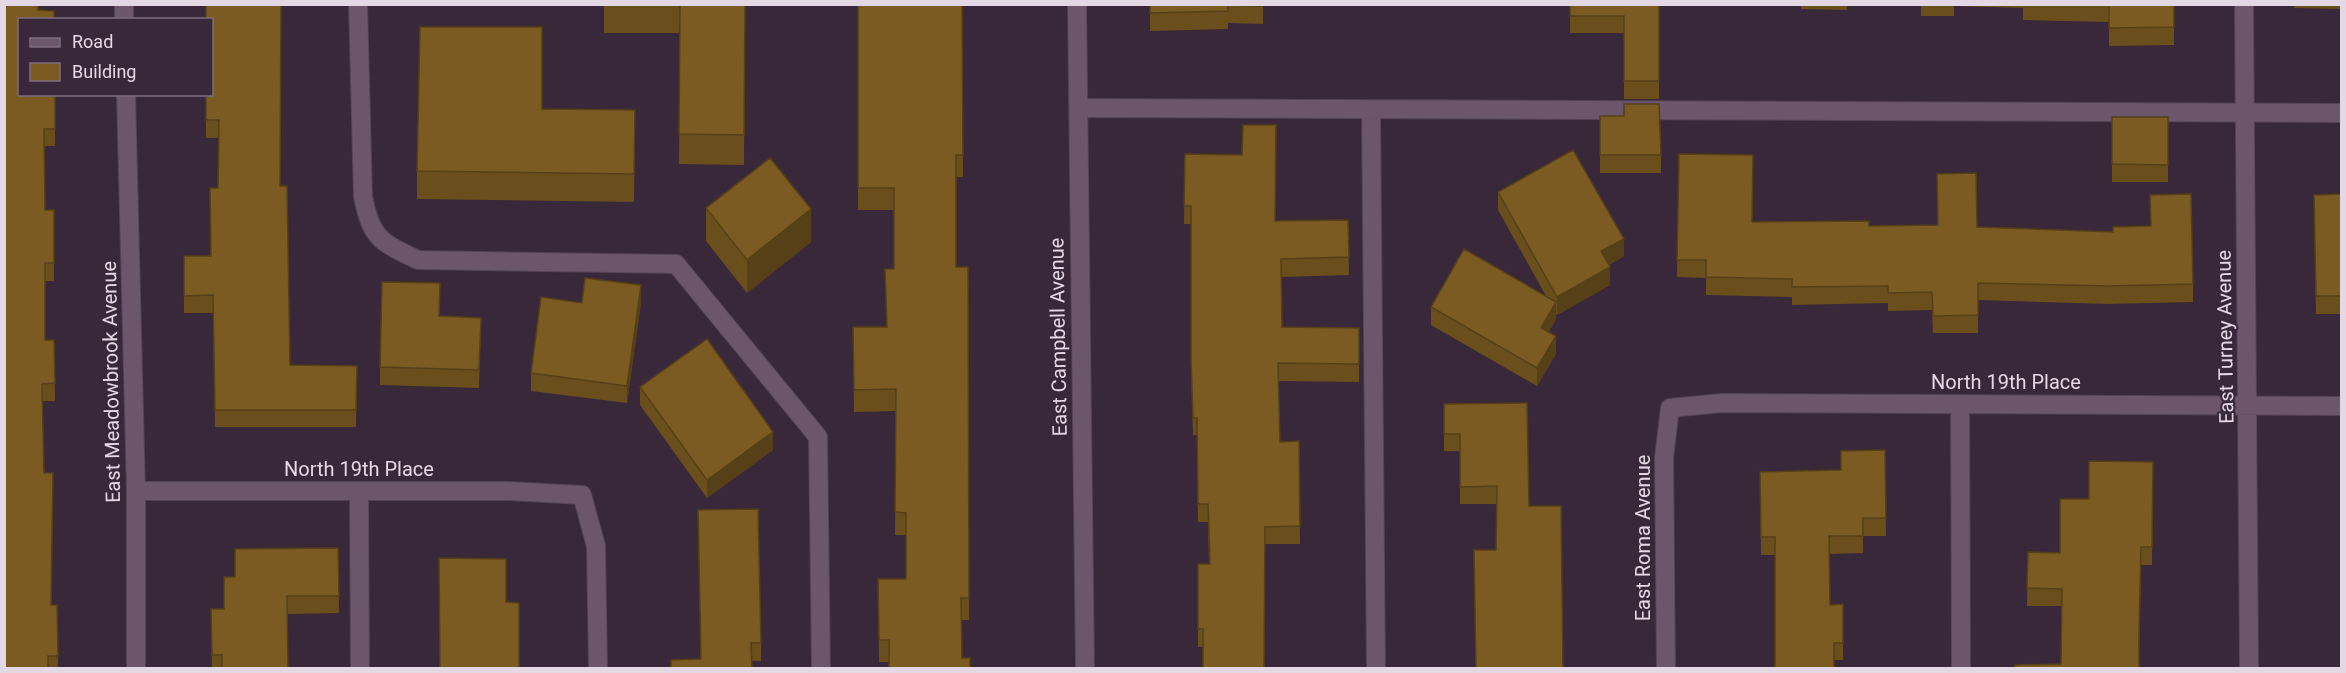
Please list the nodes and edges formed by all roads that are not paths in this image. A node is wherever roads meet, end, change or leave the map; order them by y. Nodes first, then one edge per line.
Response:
1 (358, 4) edge
2 (1077, 4) edge
3 (2244, 4) edge
4 (126, 96) edge
5 (1079, 108) junction
6 (1371, 110) junction
7 (2244, 113) junction
8 (2342, 113) edge
9 (1960, 405) junction
10 (2248, 406) junction
11 (2342, 406) edge
12 (1670, 408) joint
13 (136, 491) junction
14 (359, 491) junction
15 (136, 669) edge
16 (360, 669) edge
17 (598, 669) edge
18 (821, 669) edge
19 (1085, 669) edge
20 (1376, 669) edge
21 (1666, 669) edge
22 (1961, 669) edge
23 (2249, 669) edge

1 - 18 street
2 - 5 street, East Campbell Avenue
3 - 7 street, East Turney Avenue
4 - 13 street, East Meadowbrook Avenue
5 - 6 street
5 - 19 street, East Campbell Avenue
6 - 7 street
6 - 20 street
7 - 8 street
7 - 10 street, East Turney Avenue
9 - 10 street, North 19th Place
9 - 12 street, North 19th Place
9 - 22 street
10 - 11 street, North 19th Place
10 - 23 street, East Turney Avenue
12 - 21 street, East Roma Avenue
13 - 14 street, North 19th Place
13 - 15 street, East Meadowbrook Avenue
14 - 16 street
14 - 17 street, North 19th Place

